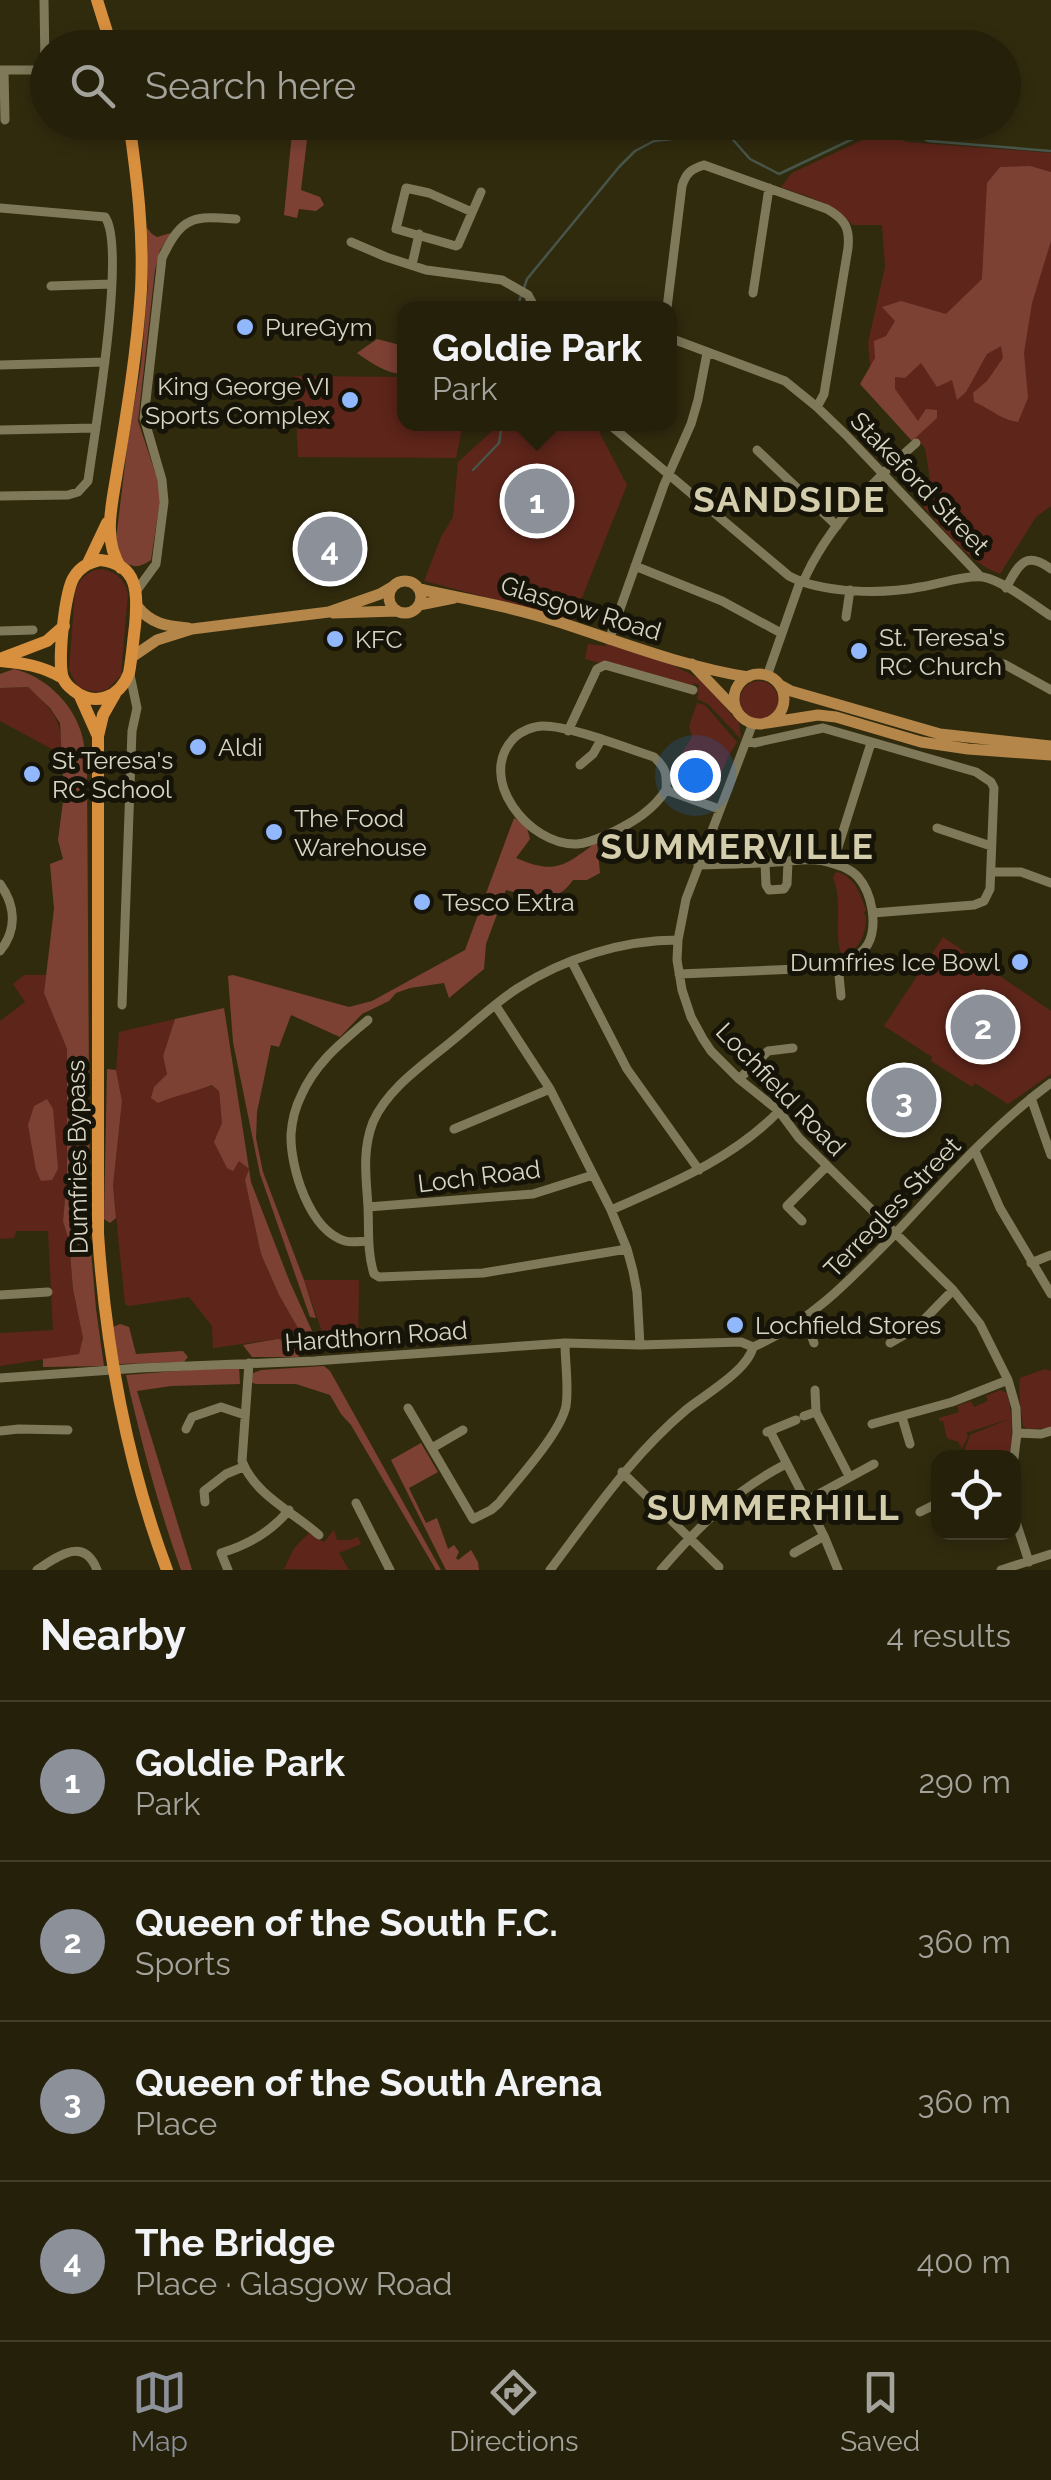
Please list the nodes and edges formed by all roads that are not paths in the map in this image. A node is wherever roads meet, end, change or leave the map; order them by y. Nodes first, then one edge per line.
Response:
1 (44, 0) edge
2 (97, 0) edge
3 (44, 30) edge
4 (106, 30) edge
5 (2, 70) edge
6 (30, 70) edge
7 (5, 120) dead end
8 (131, 140) edge
9 (769, 188) junction
10 (480, 192) dead end
11 (0, 208) edge
12 (472, 212) junction
13 (236, 219) dead end
14 (419, 234) junction
15 (351, 242) dead end
16 (412, 266) junction
17 (112, 284) junction
18 (51, 286) dead end
19 (753, 293) dead end
20 (531, 301) edge
21 (668, 301) edge
22 (677, 341) edge
23 (708, 353) junction
24 (105, 362) junction
25 (0, 365) edge
26 (817, 407) junction
27 (96, 428) junction
28 (0, 430) edge
29 (617, 431) edge
30 (916, 443) dead end
31 (757, 450) dead end
32 (882, 473) junction
33 (668, 475) junction
34 (0, 496) edge
35 (110, 516) junction
36 (837, 526) junction
37 (88, 563) junction
38 (156, 564) junction
39 (634, 566) junction
40 (1051, 569) edge
41 (123, 570) junction
42 (981, 577) junction
43 (801, 582) junction
44 (392, 587) junction
45 (1006, 588) junction
46 (419, 589) junction
47 (137, 590) junction
48 (850, 590) junction
49 (458, 598) junction
50 (419, 605) junction
51 (137, 606) junction
52 (397, 611) junction
53 (329, 612) junction
54 (1051, 616) edge
55 (846, 617) dead end
56 (64, 626) junction
57 (192, 629) junction
58 (33, 630) dead end
59 (0, 631) edge
60 (781, 633) junction
61 (609, 640) junction
62 (132, 658) junction
63 (0, 660) edge
64 (690, 663) junction
65 (980, 664) dead end
66 (129, 673) junction
67 (767, 676) junction
68 (748, 677) junction
69 (63, 678) junction
70 (780, 685) junction
71 (693, 690) dead end
72 (1051, 690) edge
73 (116, 693) junction
74 (80, 696) junction
75 (137, 708) junction
76 (738, 712) junction
77 (760, 723) junction
78 (568, 731) junction
79 (98, 736) junction
80 (601, 740) junction
81 (746, 741) junction
82 (872, 743) junction
83 (1050, 748) edge
84 (580, 765) dead end
85 (666, 790) junction
86 (719, 809) junction
87 (937, 828) dead end
88 (991, 846) junction
89 (788, 862) junction
90 (764, 863) junction
91 (833, 863) junction
92 (698, 865) junction
93 (991, 872) junction
94 (0, 884) edge
95 (1051, 884) edge
96 (872, 913) junction
97 (678, 940) junction
98 (0, 951) edge
99 (572, 962) junction
100 (838, 965) junction
101 (679, 974) junction
102 (841, 996) dead end
103 (122, 1005) dead end
104 (496, 1006) junction
105 (368, 1020) dead end
106 (793, 1048) dead end
107 (739, 1079) junction
108 (1051, 1083) edge
109 (550, 1089) junction
110 (1031, 1098) junction
111 (779, 1111) junction
112 (1047, 1127) edge
113 (454, 1129) dead end
114 (974, 1150) junction
115 (1051, 1155) edge
116 (827, 1166) junction
117 (699, 1170) junction
118 (593, 1175) junction
119 (368, 1208) junction
120 (611, 1210) junction
121 (802, 1221) dead end
122 (895, 1233) junction
123 (368, 1241) junction
124 (628, 1249) junction
125 (1051, 1255) edge
126 (1031, 1263) junction
127 (953, 1290) junction
128 (48, 1292) dead end
129 (0, 1294) edge
130 (1051, 1294) edge
131 (805, 1318) junction
132 (565, 1343) junction
133 (814, 1343) dead end
134 (890, 1343) dead end
135 (640, 1344) junction
136 (753, 1346) junction
137 (249, 1363) junction
138 (0, 1378) edge
139 (1008, 1380) junction
140 (815, 1390) dead end
141 (408, 1408) dead end
142 (816, 1412) junction
143 (245, 1415) junction
144 (902, 1417) junction
145 (872, 1424) dead end
146 (186, 1428) dead end
147 (68, 1430) dead end
148 (464, 1430) dead end
149 (0, 1431) edge
150 (1018, 1432) junction
151 (1051, 1432) edge
152 (910, 1444) dead end
153 (432, 1448) junction
154 (1015, 1450) edge
155 (786, 1464) junction
156 (874, 1464) dead end
157 (243, 1467) junction
158 (622, 1472) junction
159 (848, 1476) junction
160 (806, 1501) junction
161 (205, 1502) dead end
162 (356, 1503) dead end
163 (931, 1506) edge
164 (290, 1510) junction
165 (920, 1512) dead end
166 (318, 1535) dead end
167 (824, 1536) junction
168 (690, 1537) junction
169 (1021, 1537) edge
170 (794, 1553) dead end
171 (1051, 1554) edge
172 (1029, 1562) junction
173 (719, 1567) dead end
174 (37, 1570) edge
175 (97, 1570) edge
176 (168, 1570) edge
177 (228, 1570) edge
178 (390, 1570) edge
179 (550, 1570) edge
180 (661, 1570) edge
181 (838, 1570) edge
182 (1001, 1570) edge

1 - 3 street
2 - 4 highway
5 - 6 street
5 - 7 street
8 - 35 highway
9 - 19 street
9 - 21 street
9 - 26 street
10 - 12 street
11 - 17 street
12 - 14 street
12 - 14 street
13 - 38 street
14 - 16 street
15 - 16 street
16 - 20 street
17 - 18 street
17 - 24 street
22 - 23 street, Stakeford Street
23 - 26 street, Stakeford Street
23 - 33 street
24 - 25 street
24 - 27 street
26 - 32 street, Stakeford Street
27 - 28 street
27 - 34 street
29 - 33 street
30 - 32 street
31 - 36 street
32 - 36 street
32 - 42 street, Stakeford Street
33 - 39 street
33 - 43 street
35 - 37 highway
35 - 41 highway
36 - 43 street
37 - 41 highway
37 - 56 highway
38 - 41 street
38 - 47 street
39 - 60 street
39 - 61 street
40 - 45 street
41 - 47 highway
42 - 45 street
42 - 48 street
43 - 48 street
43 - 60 street
44 - 46 main road
44 - 52 main road
44 - 53 main road
45 - 54 street
46 - 49 main road, Glasgow Road
46 - 50 main road
47 - 51 highway, Dumfries Bypass
48 - 55 street
49 - 50 main road, Glasgow Road
49 - 61 main road, Glasgow Road
50 - 52 main road
51 - 57 main road
51 - 62 highway, Dumfries Bypass
52 - 53 main road
53 - 57 main road
56 - 63 highway
56 - 69 highway
57 - 62 main road
58 - 59 street
60 - 67 street
61 - 64 main road, Glasgow Road
62 - 66 highway, Dumfries Bypass
63 - 69 highway
64 - 68 main road, Glasgow Road
64 - 76 main road, Glasgow Road
65 - 72 street
66 - 73 highway, Dumfries Bypass
66 - 75 street
67 - 68 main road
67 - 70 main road
68 - 76 main road
69 - 74 highway, Dumfries Bypass
70 - 77 main road
70 - 83 main road
71 - 78 street
73 - 74 highway
73 - 75 street
73 - 79 highway, Dumfries Bypass
74 - 79 highway, Dumfries Bypass
75 - 103 street
76 - 77 main road
77 - 81 street, Lochfield Road
77 - 83 main road
78 - 80 street
78 - 85 street
79 - 176 highway, Dumfries Bypass
80 - 84 street
80 - 85 street
81 - 82 street
81 - 86 street, Lochfield Road
82 - 88 street
82 - 91 street
85 - 86 street
86 - 92 street, Lochfield Road
87 - 88 street
88 - 93 street
89 - 90 street
89 - 90 street
89 - 91 street
90 - 92 street
91 - 96 street
92 - 97 street, Lochfield Road
93 - 95 street
93 - 96 street
94 - 98 street
96 - 100 street
97 - 99 street
97 - 101 street, Lochfield Road
99 - 104 street
99 - 117 street
100 - 101 street
100 - 102 street
101 - 107 street, Lochfield Road
104 - 109 street
104 - 119 street
105 - 123 street
106 - 107 street
107 - 111 street, Lochfield Road
108 - 110 street, Terregles Street
109 - 113 street
109 - 118 street
110 - 112 street
110 - 114 street, Terregles Street
111 - 116 street, Lochfield Road
111 - 117 street
112 - 115 street
114 - 122 street, Terregles Street
114 - 126 street
116 - 121 street
116 - 122 street, Lochfield Road
117 - 120 street
118 - 119 street, Loch Road
118 - 120 street
119 - 123 street
120 - 124 street
122 - 127 street, Lochfield Road
122 - 131 street, Terregles Street
123 - 124 street
124 - 135 street
125 - 126 street
126 - 130 street
127 - 134 street
127 - 139 street, Lochfield Road
128 - 129 street
131 - 133 street
131 - 136 street, Terregles Street
132 - 135 street, Hardthorn Road
132 - 137 street, Hardthorn Road
132 - 153 street
135 - 136 street, Hardthorn Road
136 - 158 street
137 - 138 street, Hardthorn Road
137 - 143 street
139 - 144 street
139 - 150 street, Lochfield Road
140 - 142 street
141 - 153 street
142 - 155 street
142 - 159 street
143 - 146 street
143 - 157 street
144 - 145 street
144 - 152 street
147 - 149 street
148 - 153 street
150 - 151 street
150 - 154 street, Lochfield Road
155 - 160 street
155 - 168 street
156 - 159 street
157 - 161 street
157 - 164 street
158 - 168 street
158 - 179 street
159 - 160 street
160 - 167 street
162 - 178 street
163 - 165 street
164 - 166 street
164 - 177 street
167 - 170 street
167 - 181 street
168 - 173 street
168 - 180 street
169 - 172 street
171 - 172 street
172 - 182 street
174 - 175 street

